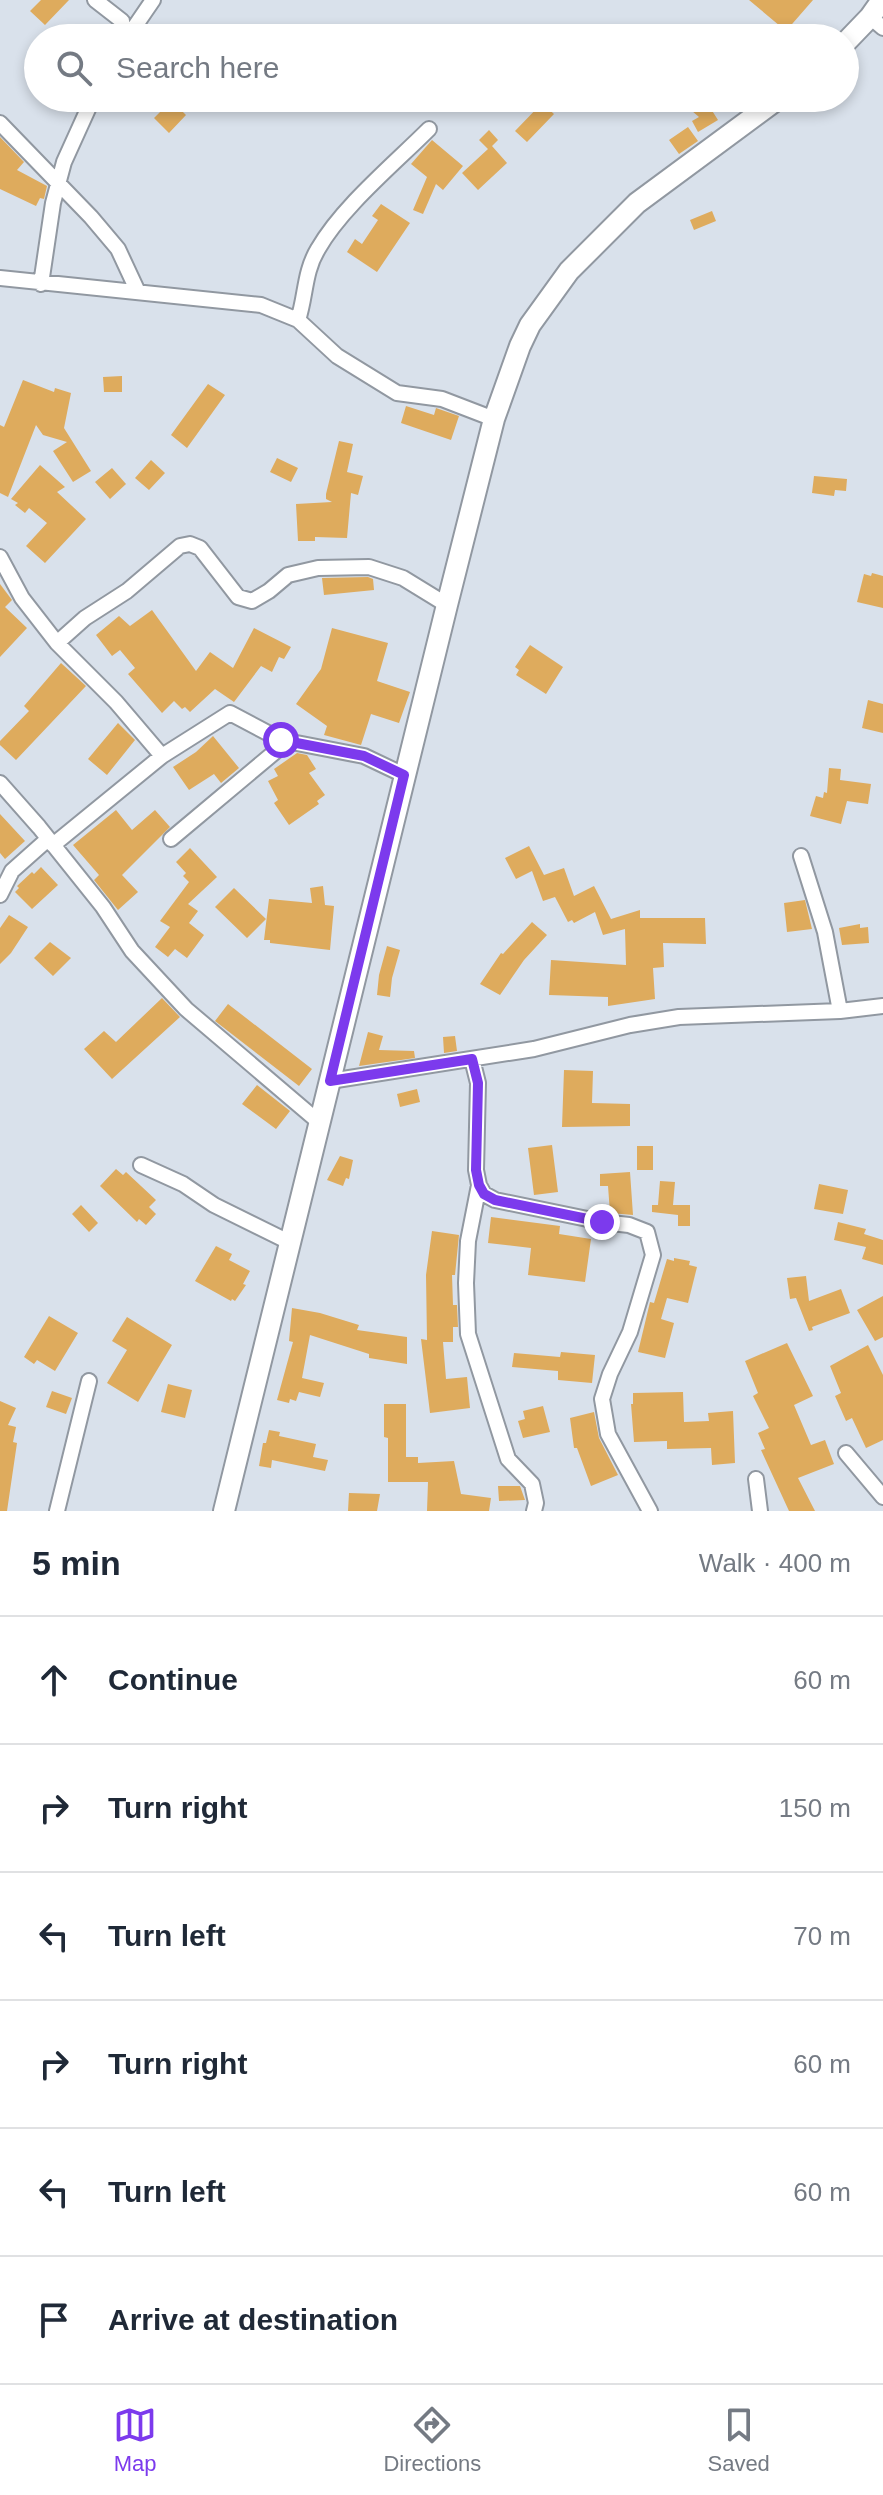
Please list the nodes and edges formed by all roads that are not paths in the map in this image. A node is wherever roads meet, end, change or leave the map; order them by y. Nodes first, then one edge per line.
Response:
1 (95, 0) edge
2 (153, 0) edge
3 (874, 11) edge
4 (123, 24) edge
5 (136, 24) edge
6 (859, 28) edge
7 (87, 112) edge
8 (760, 112) edge
9 (0, 123) edge
10 (429, 129) dead end
11 (59, 186) junction
12 (0, 278) edge
13 (41, 284) junction
14 (138, 292) junction
15 (298, 320) junction
16 (494, 419) junction
17 (0, 557) edge
18 (447, 605) junction
19 (57, 643) junction
20 (288, 741) junction
21 (162, 756) junction
22 (404, 775) junction
23 (0, 783) edge
24 (171, 839) dead end
25 (51, 842) junction
26 (801, 856) dead end
27 (0, 895) edge
28 (883, 1006) edge
29 (840, 1011) junction
30 (472, 1059) junction
31 (330, 1081) junction
32 (320, 1123) junction
33 (141, 1165) dead end
34 (479, 1185) junction
35 (289, 1242) junction
36 (89, 1381) dead end
37 (846, 1453) dead end
38 (756, 1479) dead end
39 (883, 1497) edge
40 (57, 1511) edge
41 (224, 1511) edge
42 (534, 1511) edge
43 (650, 1511) edge
44 (760, 1511) edge

1 - 4 street
2 - 5 street
3 - 6 main road
7 - 11 street
8 - 16 main road
9 - 11 street
10 - 15 street
11 - 13 street
11 - 14 street
12 - 13 street
13 - 14 street
14 - 15 street
15 - 16 street
16 - 18 main road
17 - 19 street
18 - 19 street
18 - 22 main road
19 - 21 street
20 - 21 street
20 - 22 street
20 - 24 street
21 - 25 street
22 - 31 main road
23 - 25 street
25 - 27 street
25 - 32 street
26 - 29 street
28 - 29 street
29 - 30 street
30 - 31 street
30 - 34 street
31 - 32 main road
32 - 35 main road
33 - 35 street
34 - 42 street
34 - 43 street
35 - 41 main road
36 - 40 street
37 - 39 street
38 - 44 street

